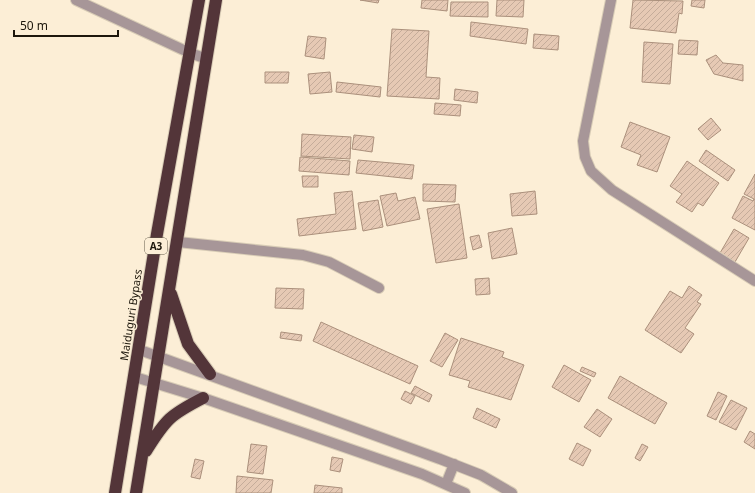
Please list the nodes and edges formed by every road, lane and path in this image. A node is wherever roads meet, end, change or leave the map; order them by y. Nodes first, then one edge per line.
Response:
1 (76, 0) edge
2 (199, 0) edge
3 (216, 0) edge
4 (611, 0) edge
5 (190, 53) junction
6 (207, 59) junction
7 (178, 242) junction
8 (755, 281) edge
9 (379, 288) dead end
10 (170, 292) junction
11 (140, 350) junction
12 (159, 357) junction
13 (210, 374) junction
14 (135, 377) junction
15 (155, 382) junction
16 (203, 398) junction
17 (142, 457) junction
18 (454, 464) junction
19 (446, 484) junction
20 (115, 493) edge
21 (136, 493) edge
22 (466, 493) edge
23 (512, 493) edge

1 - 5 street
2 - 5 highway, Maiduguri Bypass / A3
3 - 6 highway, A3
4 - 8 street
5 - 6 street
5 - 11 highway, Maiduguri Bypass / A3
6 - 7 highway, A3
7 - 9 street
7 - 10 highway, A3
10 - 12 highway, A3
10 - 13 highway
11 - 12 street
11 - 14 highway, Maiduguri Bypass / A3
12 - 13 street
12 - 15 highway, A3
13 - 18 street
14 - 15 street
14 - 20 highway, Maiduguri Bypass / A3
15 - 16 street
15 - 17 highway, A3
16 - 17 highway
16 - 19 street
17 - 21 highway, A3
18 - 19 street
18 - 23 street
19 - 22 street

